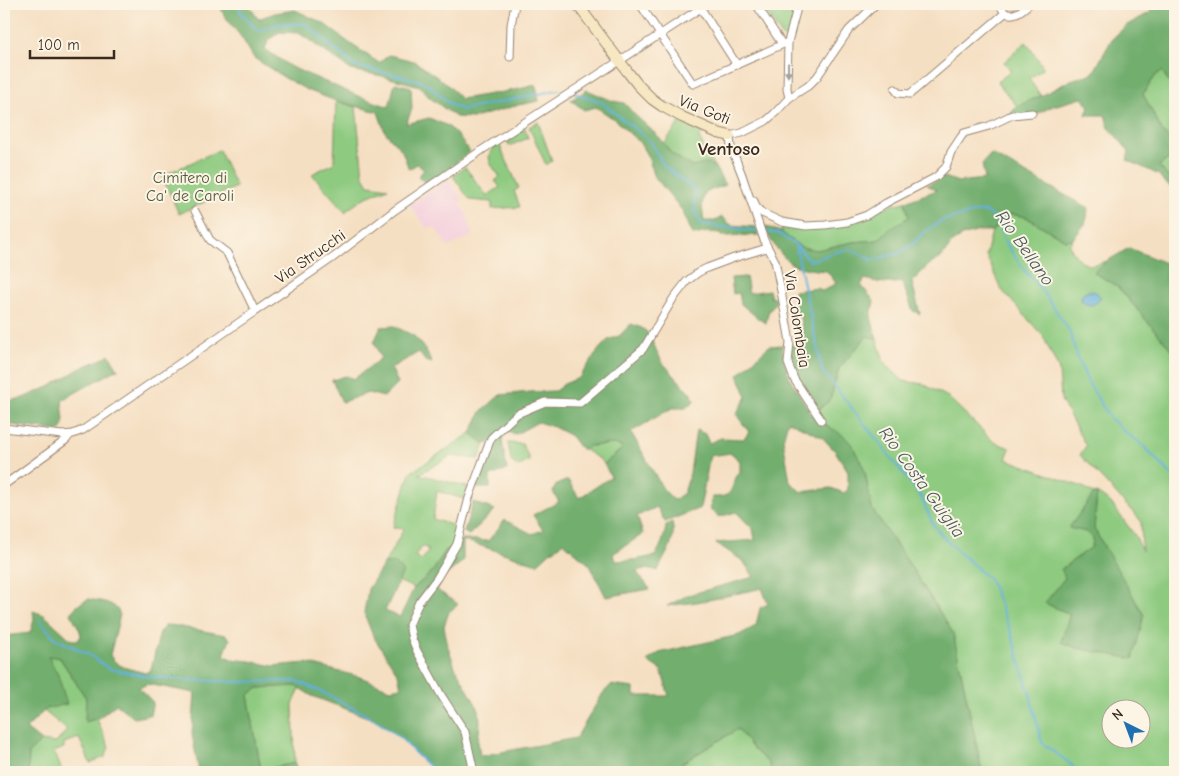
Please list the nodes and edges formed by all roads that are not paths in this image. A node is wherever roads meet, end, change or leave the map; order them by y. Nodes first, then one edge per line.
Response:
1 (515, 4) edge
2 (592, 4) edge
3 (640, 4) edge
4 (756, 4) edge
5 (798, 4) edge
6 (876, 4) edge
7 (999, 4) edge
8 (1029, 4) edge
9 (1173, 4) edge
10 (702, 5) edge
11 (579, 7) edge
12 (1175, 11) edge
13 (1005, 13) junction
14 (660, 34) junction
15 (785, 43) junction
16 (510, 57) dead end
17 (619, 61) junction
18 (737, 65) junction
19 (895, 89) dead end
20 (789, 98) junction
21 (1032, 113) dead end
22 (730, 136) junction
23 (747, 190) junction
24 (195, 211) dead end
25 (767, 248) junction
26 (255, 311) junction
27 (821, 420) dead end
28 (4, 428) edge
29 (70, 435) junction
30 (4, 485) edge
31 (474, 772) edge

1 - 16 street
2 - 11 street
3 - 14 street
4 - 15 street
5 - 15 street
6 - 20 street, Via Goti
7 - 13 street
8 - 13 street
9 - 12 street
10 - 14 street, Via Strucchi
10 - 18 street
11 - 17 street, Via Goti
13 - 19 street
14 - 17 street, Via Strucchi
14 - 18 street
15 - 18 street
15 -> 20 street
17 - 22 street, Via Goti
17 - 26 street, Via Strucchi
20 - 22 street, Via Goti
21 - 23 street, Via Colombaia
22 - 23 street, Via Colombaia
23 - 25 street, Via Colombaia
24 - 26 street
25 - 27 street, Via Colombaia
25 - 31 street
26 - 29 street, Via Strucchi
28 - 29 street
29 - 30 street, Via Strucchi

